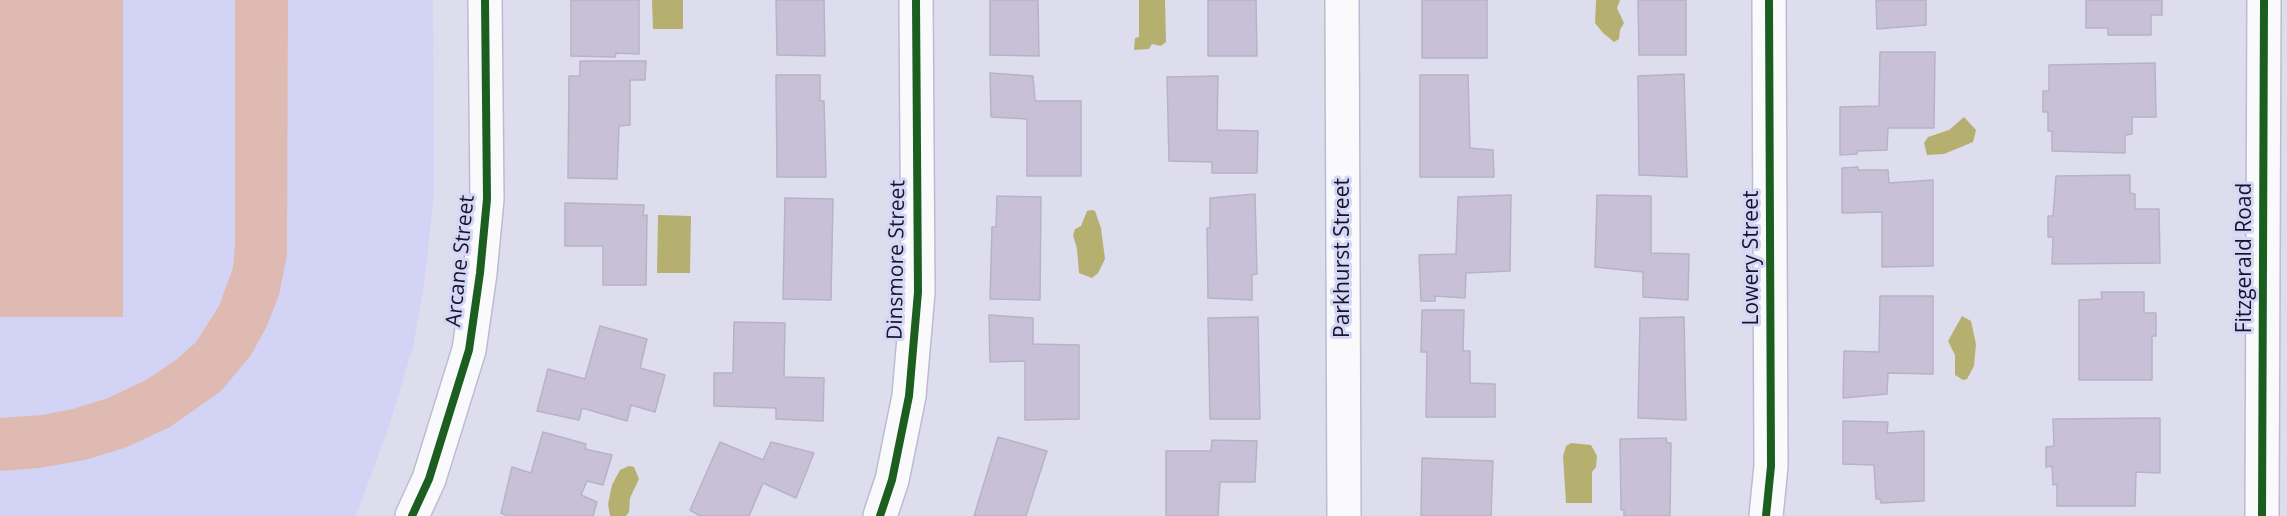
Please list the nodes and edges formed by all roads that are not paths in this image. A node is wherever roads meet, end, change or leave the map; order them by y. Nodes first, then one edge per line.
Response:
1 (485, 0) edge
2 (916, 0) edge
3 (1342, 0) edge
4 (1769, 0) edge
5 (2264, 0) edge
6 (412, 516) edge
7 (880, 516) edge
8 (1344, 516) edge
9 (1766, 516) edge
10 (2262, 516) edge

1 - 6 street, Arcane Street
2 - 7 street, Dinsmore Street
3 - 8 street, Parkhurst Street
4 - 9 street, Lowery Street
5 - 10 street, Fitzgerald Road

